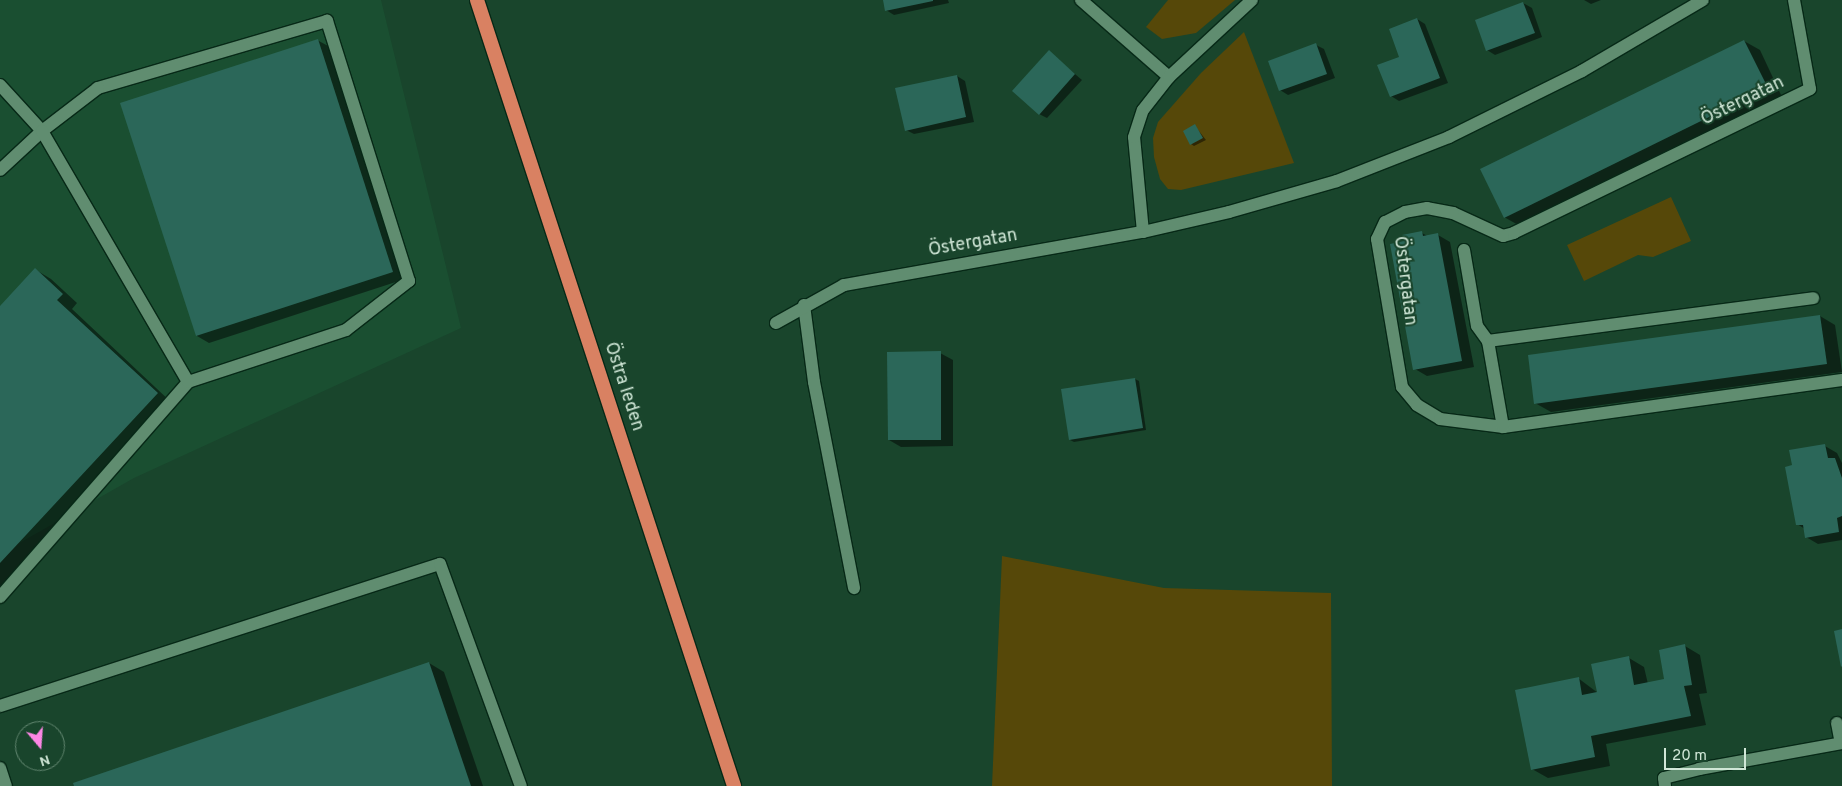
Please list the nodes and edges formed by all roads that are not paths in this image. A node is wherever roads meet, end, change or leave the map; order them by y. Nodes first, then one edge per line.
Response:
1 (477, 0) edge
2 (1081, 0) edge
3 (1252, 0) edge
4 (1703, 0) edge
5 (1794, 0) edge
6 (1169, 77) junction
7 (0, 84) edge
8 (42, 131) junction
9 (0, 170) edge
10 (1142, 232) junction
11 (1464, 250) dead end
12 (1813, 298) dead end
13 (804, 305) junction
14 (776, 323) dead end
15 (1488, 341) junction
16 (1842, 380) edge
17 (188, 382) junction
18 (1503, 427) junction
19 (854, 588) dead end
20 (0, 597) edge
21 (0, 706) edge
22 (1837, 723) dead end
23 (1841, 743) edge
24 (0, 768) edge
25 (6, 786) edge
26 (521, 786) edge
27 (734, 786) edge
28 (1665, 786) edge

1 - 27 highway, Östra leden
2 - 6 street
3 - 6 street
4 - 10 street, Östergatan
5 - 18 street, Östergatan
6 - 10 street
7 - 8 street
8 - 9 street
8 - 17 street
8 - 17 street
10 - 13 street, Östergatan
11 - 15 street
12 - 15 street
13 - 14 street, Östergatan
13 - 19 street
15 - 18 street
16 - 18 street, Östergatan
17 - 20 street
21 - 26 street
22 - 23 street
23 - 28 street
24 - 25 street

